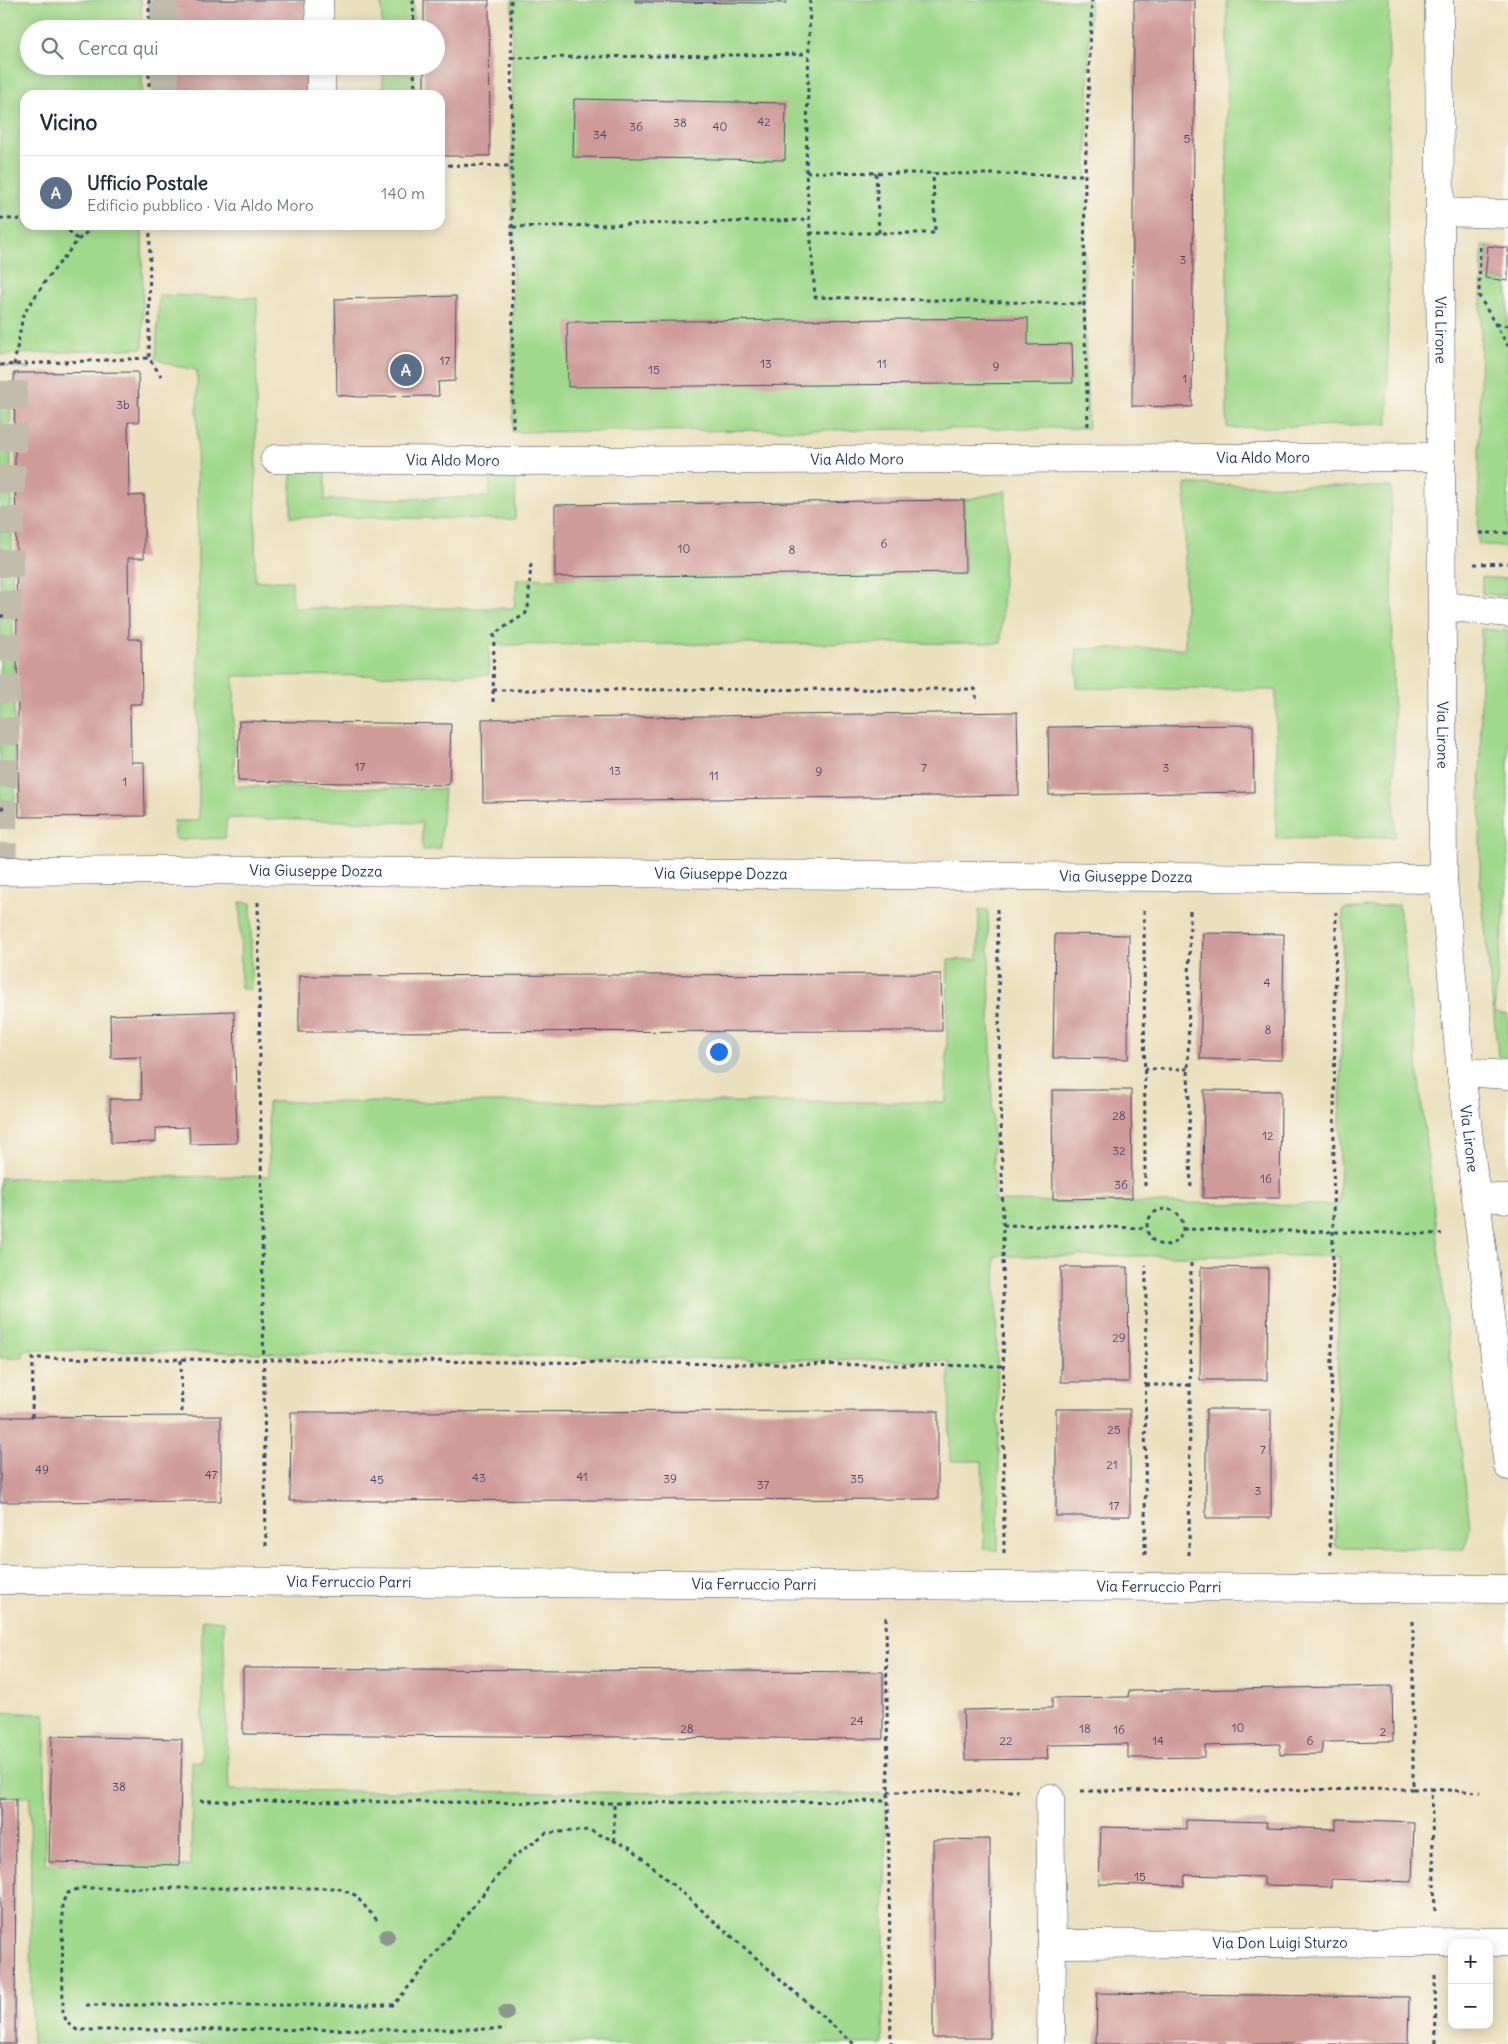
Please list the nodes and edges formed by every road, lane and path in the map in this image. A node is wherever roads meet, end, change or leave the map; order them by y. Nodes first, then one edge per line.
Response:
1 (149, 0) edge
2 (319, 0) edge
3 (413, 0) edge
4 (511, 0) edge
5 (810, 0) edge
6 (1092, 0) edge
7 (1439, 0) edge
8 (149, 20) edge
9 (320, 20) edge
10 (414, 20) edge
11 (808, 54) junction
12 (512, 58) junction
13 (149, 75) edge
14 (321, 75) edge
15 (414, 75) edge
16 (149, 90) edge
17 (321, 90) edge
18 (415, 90) edge
19 (445, 165) edge
20 (512, 166) junction
21 (806, 172) junction
22 (876, 173) junction
23 (933, 173) junction
24 (1085, 175) junction
25 (1439, 212) junction
26 (1481, 214) junction
27 (1508, 214) edge
28 (0, 218) edge
29 (20, 220) edge
30 (809, 220) junction
31 (513, 227) junction
32 (69, 230) edge
33 (89, 230) edge
34 (150, 230) edge
35 (810, 233) junction
36 (879, 233) junction
37 (78, 240) junction
38 (1084, 304) junction
39 (1495, 324) junction
40 (1508, 326) edge
41 (1508, 346) edge
42 (150, 358) junction
43 (0, 365) edge
44 (14, 365) junction
45 (160, 376) dead end
46 (1441, 457) junction
47 (275, 459) dead end
48 (1089, 459) junction
49 (514, 461) junction
50 (1480, 533) dead end
51 (1508, 533) edge
52 (531, 561) dead end
53 (1442, 606) junction
54 (1508, 613) edge
55 (0, 616) edge
56 (8, 616) dead end
57 (493, 690) junction
58 (493, 702) dead end
59 (976, 703) dead end
60 (0, 871) edge
61 (1443, 879) junction
62 (258, 896) dead end
63 (997, 900) dead end
64 (1144, 902) dead end
65 (1190, 902) dead end
66 (1336, 904) dead end
67 (1144, 1069) junction
68 (1188, 1069) junction
69 (1461, 1072) junction
70 (1508, 1075) edge
71 (1145, 1187) dead end
72 (1191, 1191) dead end
73 (1476, 1196) junction
74 (1508, 1199) edge
75 (1003, 1225) junction
76 (1147, 1228) junction
77 (1183, 1229) junction
78 (1333, 1232) junction
79 (1442, 1234) dead end
80 (1191, 1262) dead end
81 (1146, 1266) dead end
82 (181, 1360) junction
83 (262, 1361) junction
84 (1004, 1366) junction
85 (1190, 1384) junction
86 (1146, 1385) junction
87 (182, 1416) dead end
88 (32, 1417) dead end
89 (1508, 1466) edge
90 (266, 1552) dead end
91 (1004, 1555) dead end
92 (1145, 1555) dead end
93 (1189, 1556) dead end
94 (1330, 1556) dead end
95 (0, 1580) edge
96 (1508, 1589) edge
97 (886, 1608) dead end
98 (1413, 1620) dead end
99 (1413, 1789) junction
100 (1431, 1789) junction
101 (1076, 1791) dead end
102 (888, 1792) junction
103 (1480, 1792) dead end
104 (1039, 1794) joint
105 (200, 1801) dead end
106 (888, 1801) junction
107 (614, 1803) junction
108 (614, 1841) junction
109 (1436, 1916) dead end
110 (377, 1920) dead end
111 (1508, 1942) edge
112 (1052, 1944) junction
113 (1435, 1971) dead end
114 (86, 2005) dead end
115 (506, 2030) dead end
116 (854, 2044) edge
117 (891, 2044) edge
118 (1051, 2044) edge
119 (1436, 2044) edge

1 - 8 path
2 - 9 street
3 - 10 path
4 - 12 path
5 - 11 path
6 - 24 path
7 - 25 street, Via Lirone
11 - 12 path
11 - 21 path
12 - 20 path
13 - 16 path
14 - 17 street
15 - 18 path
19 - 20 path
20 - 31 path
21 - 22 path
21 - 30 path
22 - 23 path
22 - 36 path
23 - 24 path
23 - 36 path
24 - 38 path
25 - 26 street
25 - 46 street, Via Lirone
26 - 27 street
26 - 39 path
28 - 29 path
30 - 31 path
30 - 35 path
31 - 49 path
32 - 37 path
33 - 37 path
34 - 42 path
35 - 36 path
35 - 38 path
37 - 44 path
38 - 48 path
39 - 40 path
39 - 41 path
42 - 44 path
42 - 45 path
43 - 44 path
46 - 48 street, Via Aldo Moro
46 - 53 street, Via Lirone
47 - 49 street, Via Aldo Moro
48 - 49 street, Via Aldo Moro
50 - 51 path
52 - 57 path
53 - 54 street
53 - 61 street, Via Lirone
55 - 56 path
57 - 58 path
57 - 59 path
60 - 61 street, Via Giuseppe Dozza
61 - 69 street, Via Lirone
62 - 83 path
63 - 75 path
64 - 67 path
65 - 68 path
66 - 78 path
67 - 68 path
67 - 71 path
68 - 72 path
69 - 70 street
69 - 73 street, Via Lirone
73 - 74 street
73 - 89 street, Via Lirone
75 - 76 path
75 - 84 path
76 - 77 path
76 - 77 path
77 - 78 path
78 - 79 path
78 - 94 path
80 - 85 path
81 - 86 path
82 - 83 path
82 - 87 path
82 - 88 path
83 - 84 path
83 - 90 path
84 - 91 path
85 - 86 path
85 - 93 path
86 - 92 path
95 - 96 street, Via Ferruccio Parri
97 - 102 path
98 - 99 path
99 - 100 path
99 - 101 path
100 - 103 path
100 - 109 path
102 - 104 path
102 - 106 path
104 - 112 street
105 - 107 path
106 - 107 path
106 - 117 path
107 - 108 path
108 - 114 path
108 - 116 path
110 - 115 path
111 - 112 street, Via Don Luigi Sturzo
112 - 118 street
113 - 119 path

